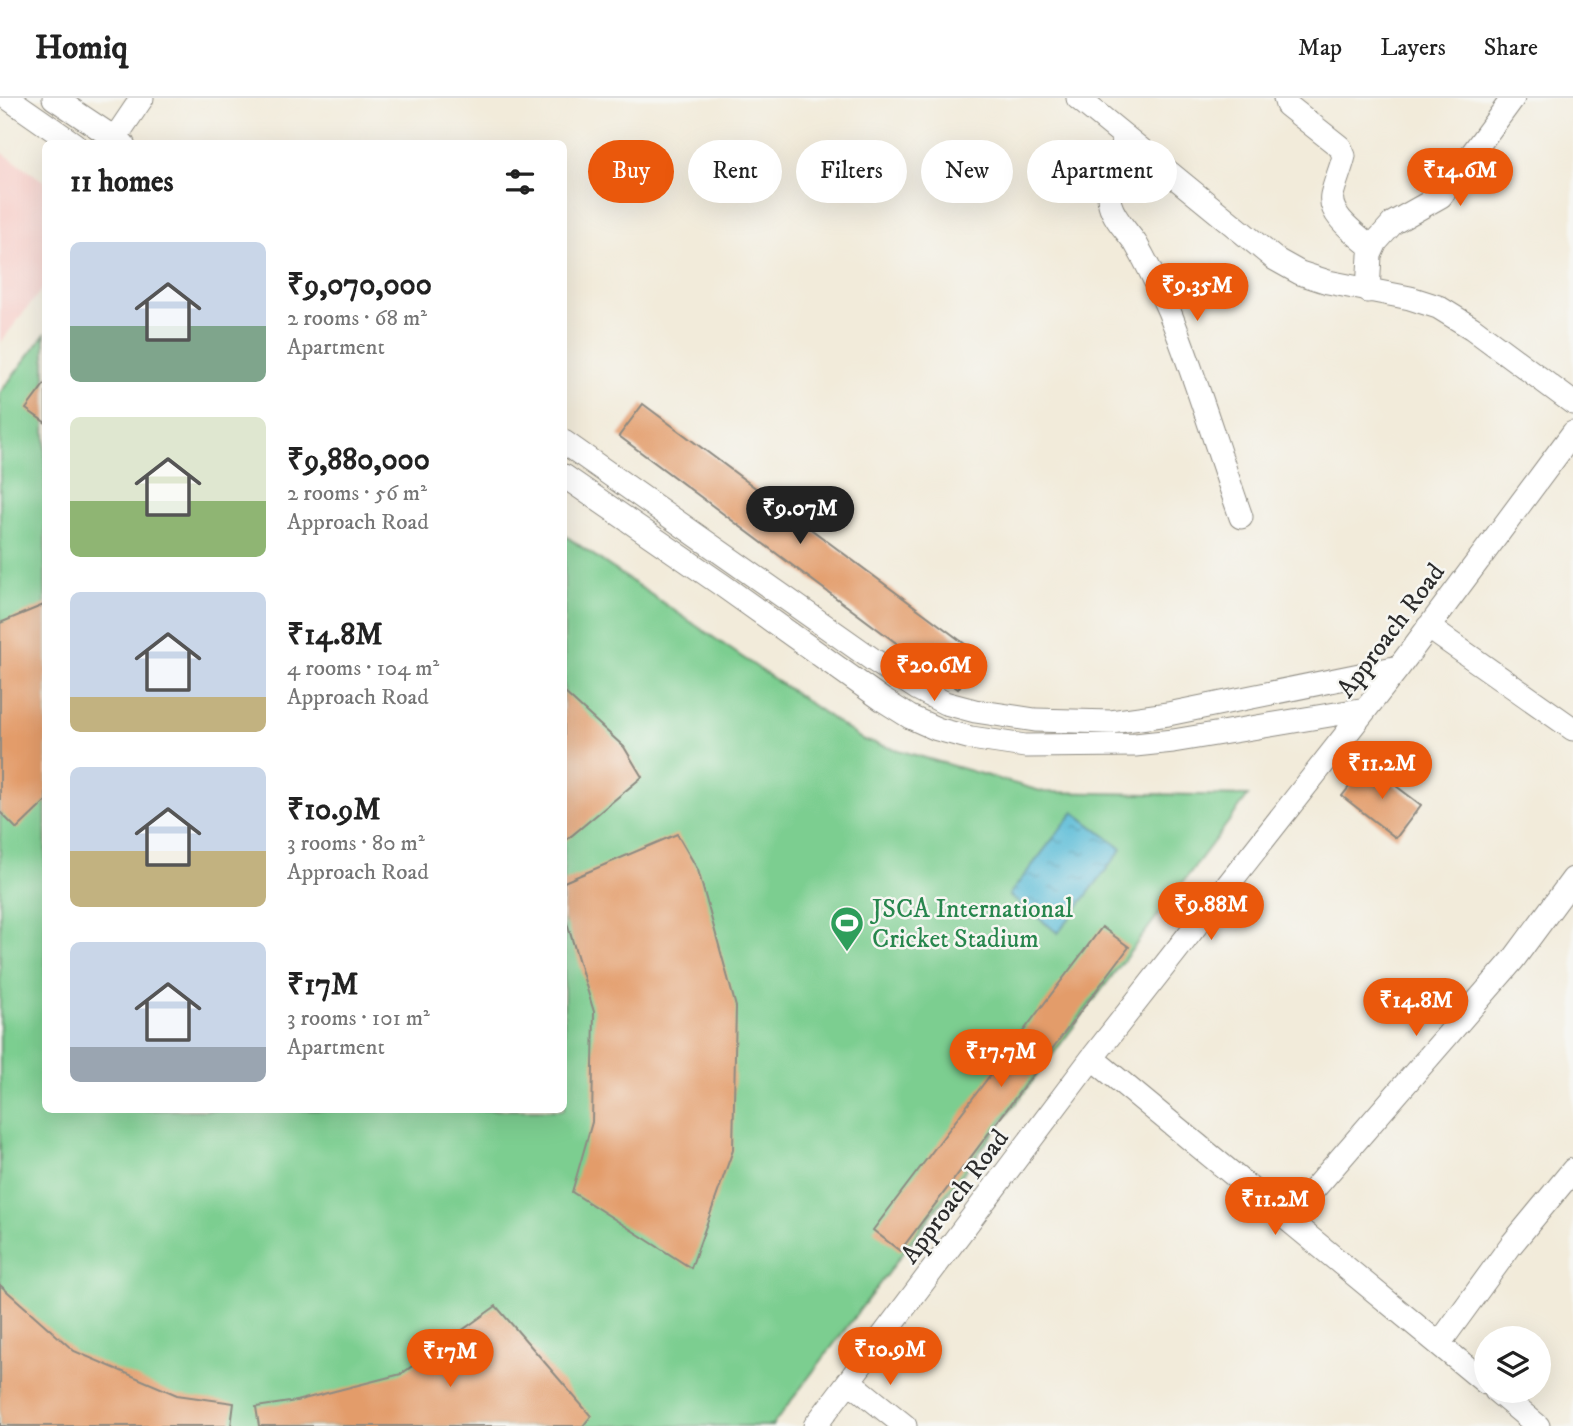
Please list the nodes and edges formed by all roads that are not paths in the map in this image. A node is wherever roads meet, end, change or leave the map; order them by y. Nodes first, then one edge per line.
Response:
1 (8, 98) edge
2 (54, 98) edge
3 (142, 98) edge
4 (1285, 98) edge
5 (1513, 98) edge
6 (1082, 99) edge
7 (1126, 137) junction
8 (68, 140) edge
9 (117, 140) edge
10 (120, 140) edge
11 (1372, 248) junction
12 (1368, 291) junction
13 (1573, 403) edge
14 (1573, 433) edge
15 (567, 444) edge
16 (1564, 464) edge
17 (567, 478) edge
18 (1241, 517) dead end
19 (1428, 627) junction
20 (1399, 667) junction
21 (1366, 709) junction
22 (1573, 729) edge
23 (1573, 879) edge
24 (1092, 1058) junction
25 (1573, 1170) edge
26 (1288, 1219) junction
27 (1439, 1344) junction
28 (1474, 1372) edge
29 (849, 1381) junction
30 (1510, 1403) edge
31 (815, 1426) edge
32 (905, 1426) edge
33 (1538, 1426) edge

1 - 8 street
2 - 9 street
3 - 10 street
4 - 11 street
5 - 11 street
6 - 7 street
7 - 12 street
7 - 18 street
11 - 12 street
12 - 13 street
14 - 16 street, Approach Road
15 - 20 street
16 - 19 street, Approach Road
17 - 21 street
19 - 20 street, Approach Road
19 - 22 street
20 - 21 street, Approach Road
21 - 24 street, Approach Road
23 - 26 street
24 - 26 street
24 - 29 street, Approach Road
25 - 27 street
26 - 27 street
27 - 28 street
29 - 31 street, Approach Road
29 - 32 street
30 - 33 street

